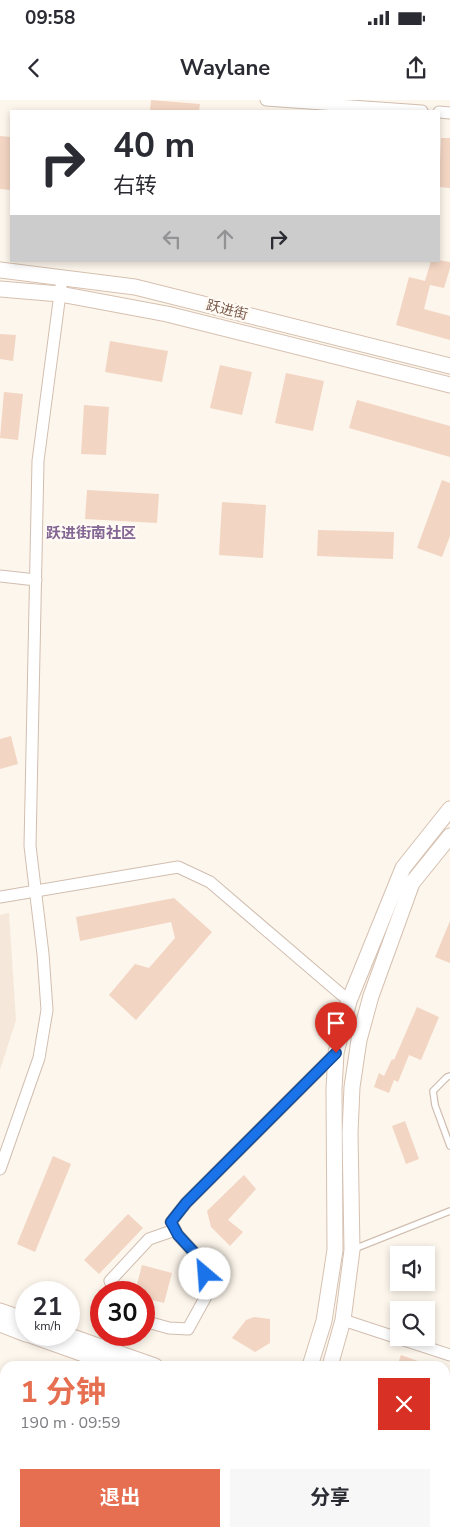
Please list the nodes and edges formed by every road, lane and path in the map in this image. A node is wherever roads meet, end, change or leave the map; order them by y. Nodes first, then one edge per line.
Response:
1 (266, 100) edge
2 (408, 110) edge
3 (0, 270) edge
4 (62, 278) junction
5 (0, 289) edge
6 (60, 294) junction
7 (450, 366) edge
8 (450, 385) edge
9 (0, 576) edge
10 (36, 580) junction
11 (450, 809) edge
12 (450, 836) edge
13 (36, 890) junction
14 (0, 897) edge
15 (349, 1001) junction
16 (336, 1053) junction
17 (450, 1076) edge
18 (450, 1146) edge
19 (0, 1169) edge
20 (450, 1211) edge
21 (175, 1230) junction
22 (335, 1250) junction
23 (352, 1250) junction
24 (110, 1281) edge
25 (0, 1311) edge
26 (15, 1316) edge
27 (344, 1320) junction
28 (0, 1324) edge
29 (155, 1324) edge
30 (15, 1329) edge
31 (80, 1340) edge
32 (61, 1346) edge
33 (450, 1355) edge
34 (103, 1361) edge
35 (141, 1361) edge
36 (312, 1361) edge
37 (332, 1361) edge

1 - 2 street
3 - 4 street, 跃进街
4 - 6 street
4 - 7 street, 跃进街
5 - 6 street, 跃进街
6 - 8 street, 跃进街
6 - 10 street
9 - 10 street
10 - 13 street
11 - 15 street
12 - 23 street
13 - 14 street
13 - 15 street
13 - 19 street
15 - 16 street
16 - 21 street
16 - 22 street
17 - 18 lane
20 - 23 lane
21 - 24 street
21 - 29 street
22 - 23 lane
22 - 36 street
23 - 27 street
25 - 26 street
27 - 33 street
27 - 37 street
28 - 30 street
31 - 35 street
32 - 34 street

